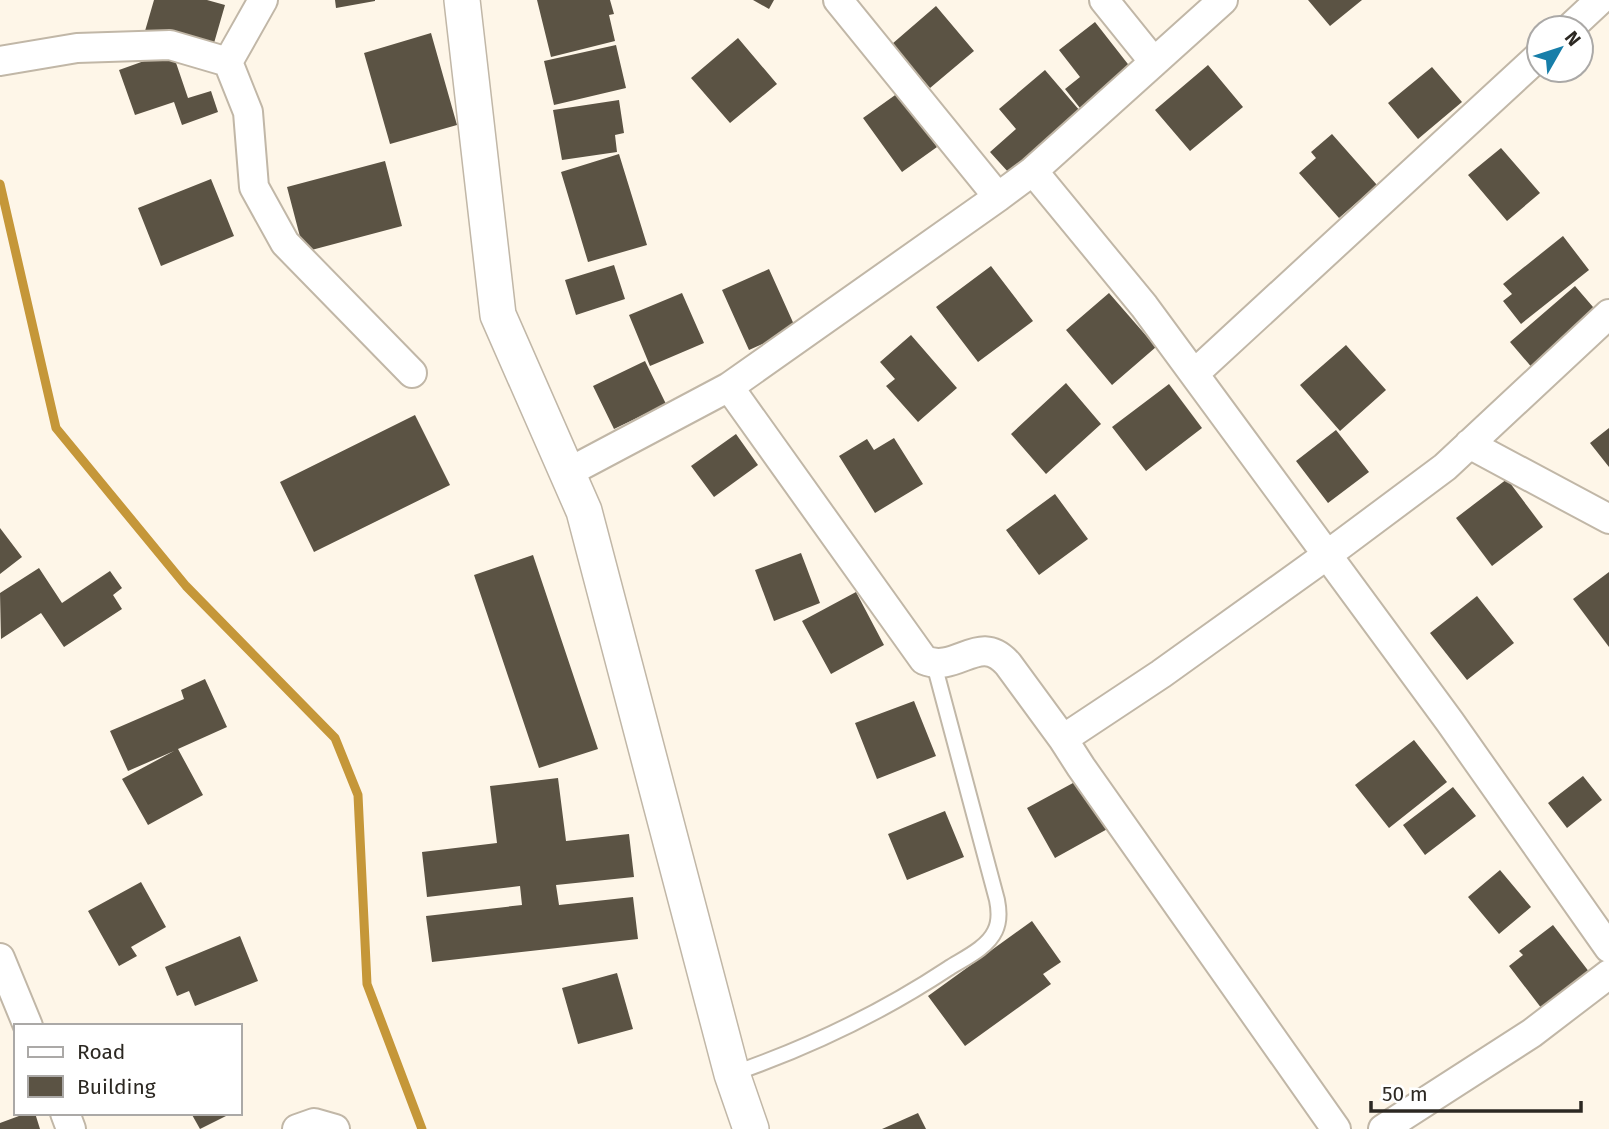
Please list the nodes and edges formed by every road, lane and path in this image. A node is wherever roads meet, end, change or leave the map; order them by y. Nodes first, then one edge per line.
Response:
1 (263, 0) edge
2 (462, 0) edge
3 (838, 0) edge
4 (1104, 0) edge
5 (1223, 0) edge
6 (1600, 0) edge
7 (1585, 14) edge
8 (0, 61) edge
9 (228, 62) junction
10 (1154, 62) junction
11 (1525, 69) edge
12 (1033, 171) junction
13 (998, 197) junction
14 (1609, 314) edge
15 (412, 373) dead end
16 (1194, 374) junction
17 (729, 387) junction
18 (1469, 444) junction
19 (567, 473) junction
20 (1609, 519) edge
21 (1327, 555) junction
22 (934, 664) junction
23 (1063, 739) junction
24 (1609, 948) edge
25 (0, 958) edge
26 (1609, 974) edge
27 (27, 1024) edge
28 (732, 1074) junction
29 (297, 1129) edge
30 (335, 1129) edge
31 (751, 1129) edge
32 (1336, 1129) edge
33 (1383, 1129) edge

1 - 9 street
2 - 19 street
3 - 13 street
4 - 10 street
5 - 10 street
6 - 7 street
8 - 9 street
9 - 15 street
10 - 12 street
11 - 16 street
12 - 13 street
12 - 16 street
13 - 17 street
14 - 18 street
16 - 21 street
17 - 19 street
17 - 22 street
18 - 20 street
18 - 21 street
19 - 28 street
21 - 23 street
21 - 24 street
22 - 23 street
22 - 28 lane
23 - 32 street
25 - 27 street
26 - 33 street
28 - 31 street
29 - 30 street

